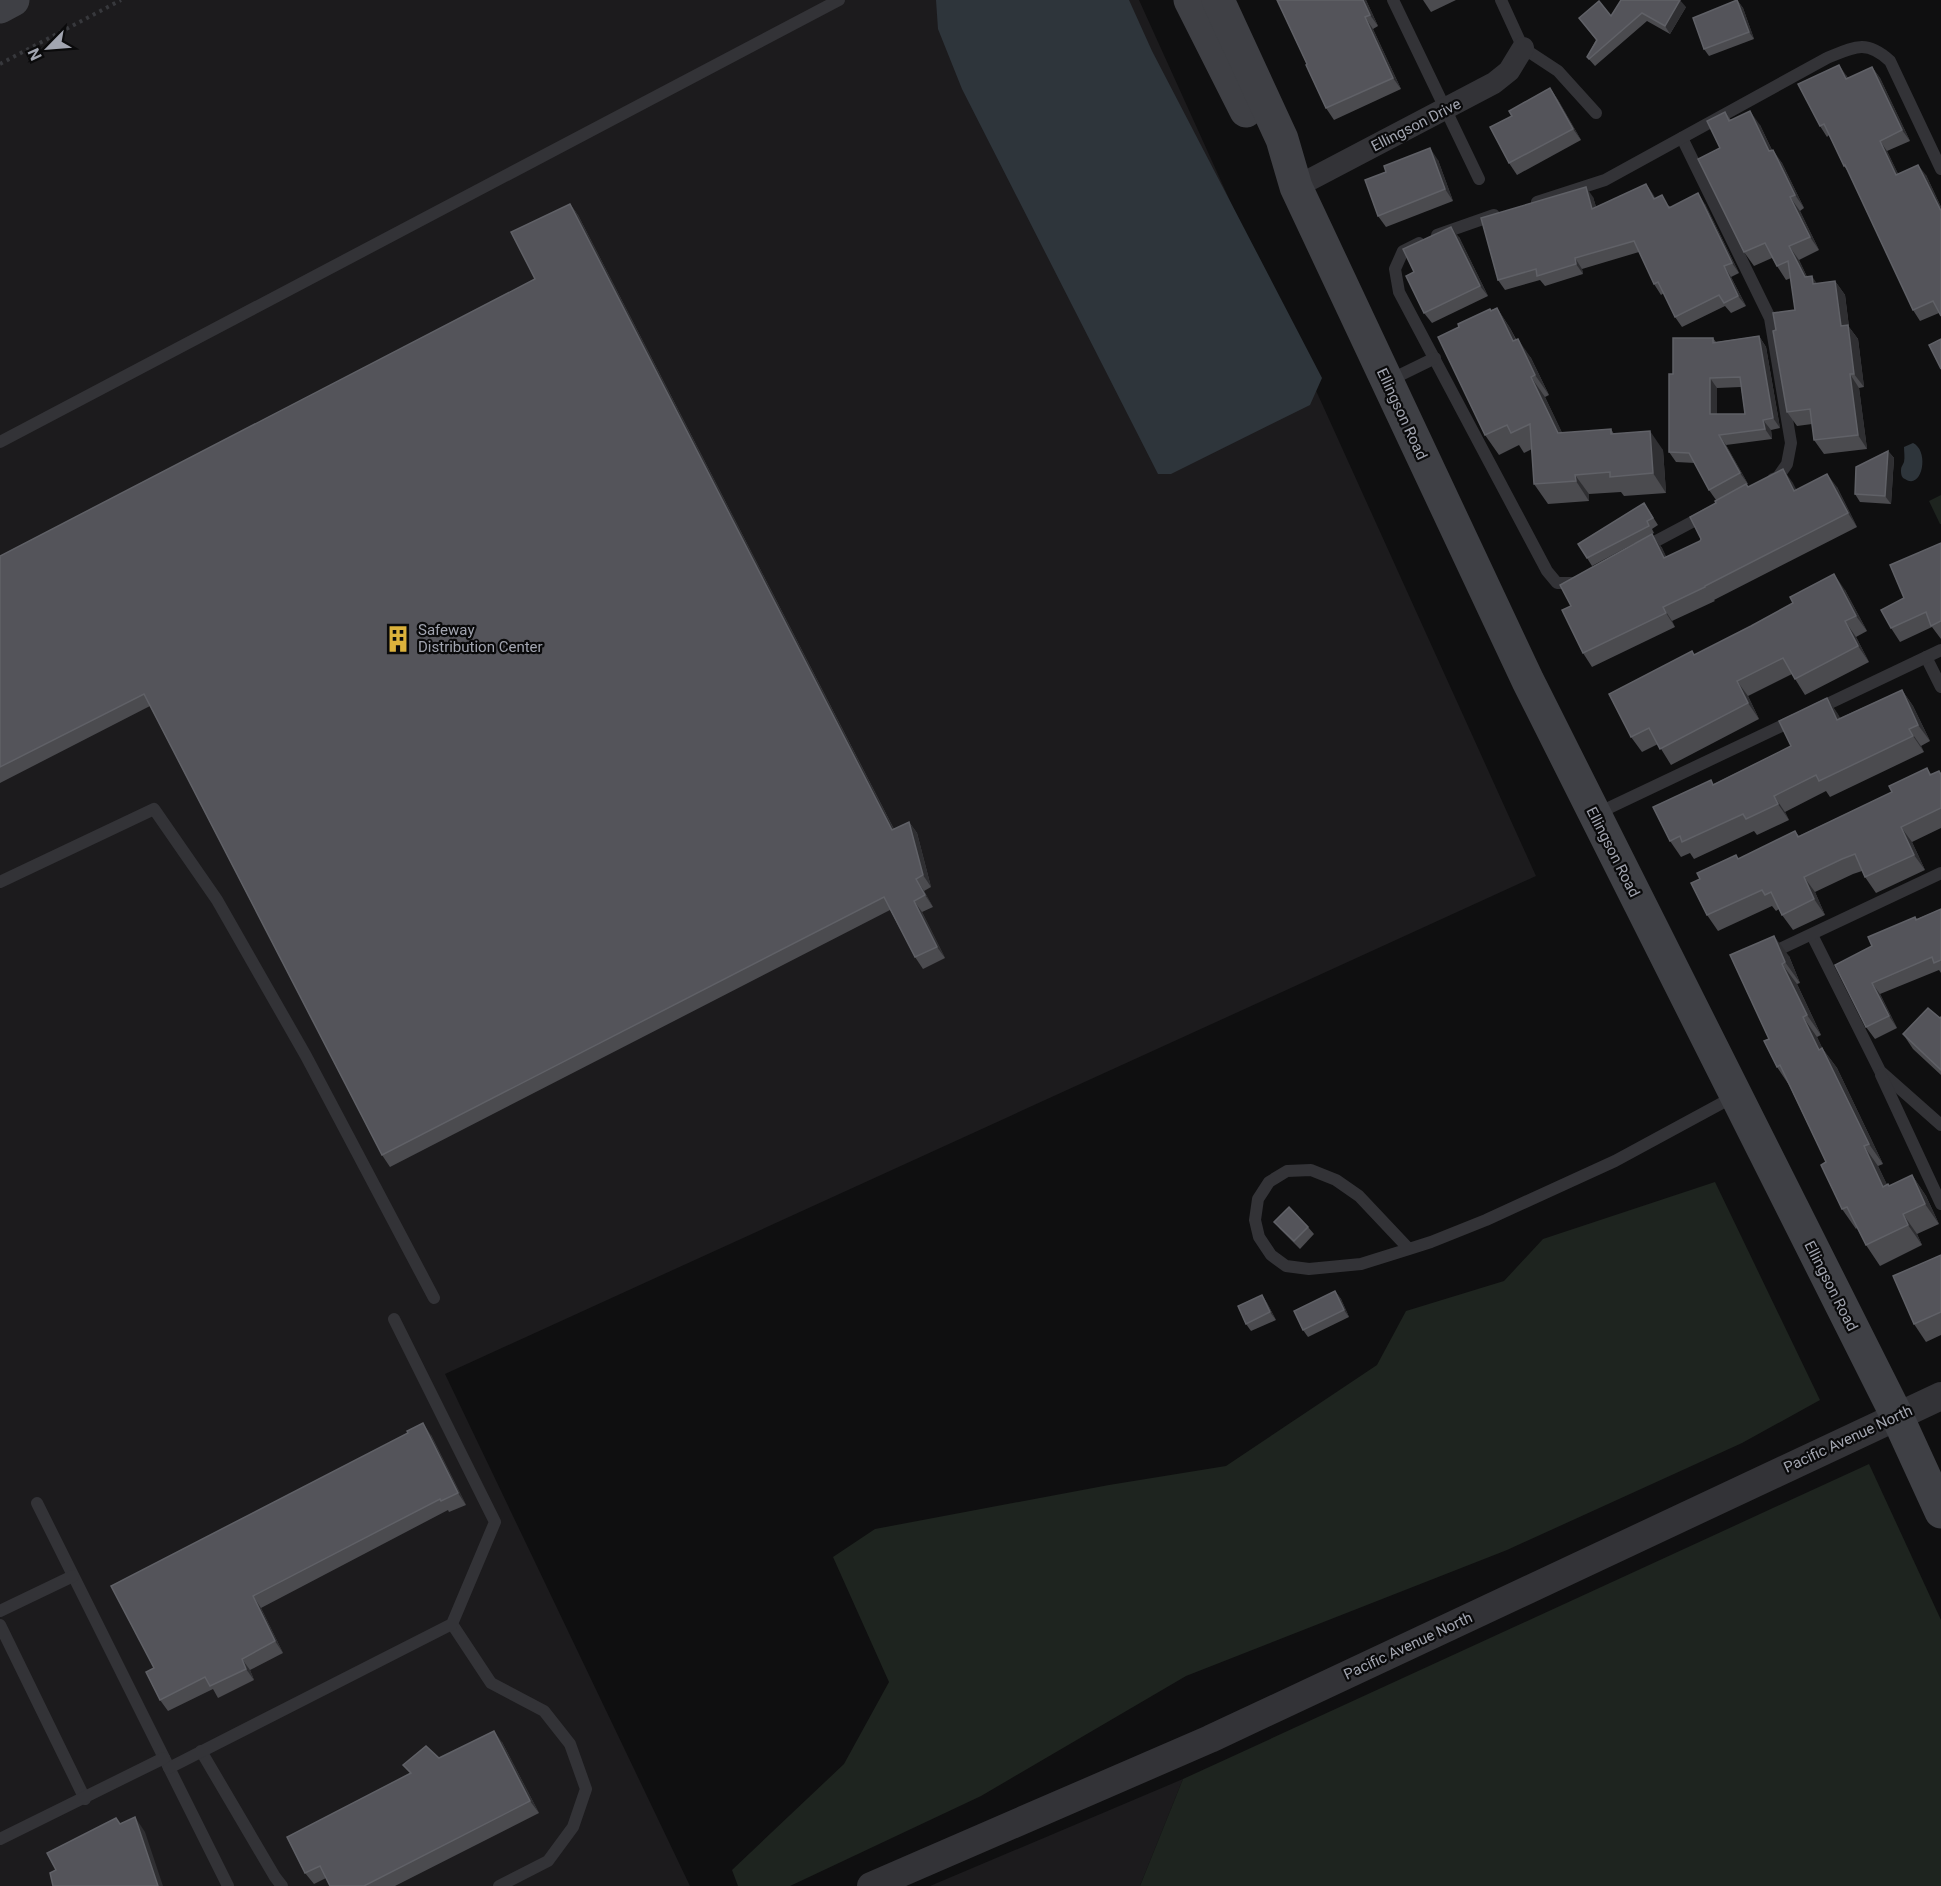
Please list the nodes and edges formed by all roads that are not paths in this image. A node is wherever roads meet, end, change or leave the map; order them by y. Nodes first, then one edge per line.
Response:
1 (13, 0) edge
2 (839, 0) edge
3 (1190, 0) edge
4 (1218, 0) edge
5 (1393, 0) edge
6 (1501, 0) edge
7 (0, 7) edge
8 (1523, 48) junction
9 (1445, 110) junction
10 (1596, 113) dead end
11 (1682, 138) junction
12 (1941, 169) edge
13 (1479, 179) dead end
14 (1296, 187) junction
15 (1525, 206) edge
16 (1502, 213) edge
17 (1436, 358) junction
18 (1387, 381) junction
19 (0, 442) edge
20 (1757, 488) edge
21 (1716, 510) edge
22 (1634, 553) edge
23 (1593, 575) edge
24 (1941, 650) edge
25 (1926, 657) junction
26 (1941, 687) edge
27 (1595, 814) junction
28 (1941, 873) edge
29 (0, 882) edge
30 (1812, 935) junction
31 (1762, 957) edge
32 (1880, 1071) junction
33 (1736, 1095) junction
34 (1941, 1125) edge
35 (1941, 1203) edge
36 (1409, 1249) junction
37 (434, 1298) dead end
38 (394, 1319) dead end
39 (1941, 1396) edge
40 (1897, 1416) junction
41 (37, 1503) dead end
42 (1941, 1512) edge
43 (73, 1576) junction
44 (0, 1611) edge
45 (452, 1624) junction
46 (0, 1625) edge
47 (201, 1751) junction
48 (167, 1763) junction
49 (84, 1799) junction
50 (0, 1839) edge
51 (228, 1886) edge
52 (282, 1886) edge
53 (499, 1886) edge
54 (871, 1886) edge

1 - 7 main road
2 - 19 lane
3 - 14 main road, Ellingson Road
4 - 14 main road, Ellingson Road
5 - 9 lane
6 - 8 lane
8 - 9 street, Ellingson Drive
8 - 10 lane
9 - 13 lane
9 - 14 street, Ellingson Drive
11 - 12 lane
11 - 15 lane
11 - 20 lane
14 - 18 main road, Ellingson Road
16 - 17 lane
17 - 18 lane
17 - 23 lane
18 - 27 main road, Ellingson Road
21 - 22 lane
24 - 25 lane
25 - 26 lane
25 - 27 lane
27 - 33 main road, Ellingson Road
28 - 30 lane
29 - 37 lane
30 - 31 lane
30 - 32 lane
32 - 34 lane
32 - 35 lane
33 - 36 lane
33 - 40 main road, Ellingson Road
36 - 36 lane
38 - 45 lane
39 - 40 street, Pacific Avenue North
40 - 42 main road, Ellingson Road
40 - 54 street, Pacific Avenue North
41 - 43 lane
43 - 44 lane
43 - 48 lane
45 - 47 lane
45 - 53 lane
46 - 49 lane
47 - 48 lane
47 - 52 lane
48 - 49 lane
48 - 51 lane
49 - 50 lane

